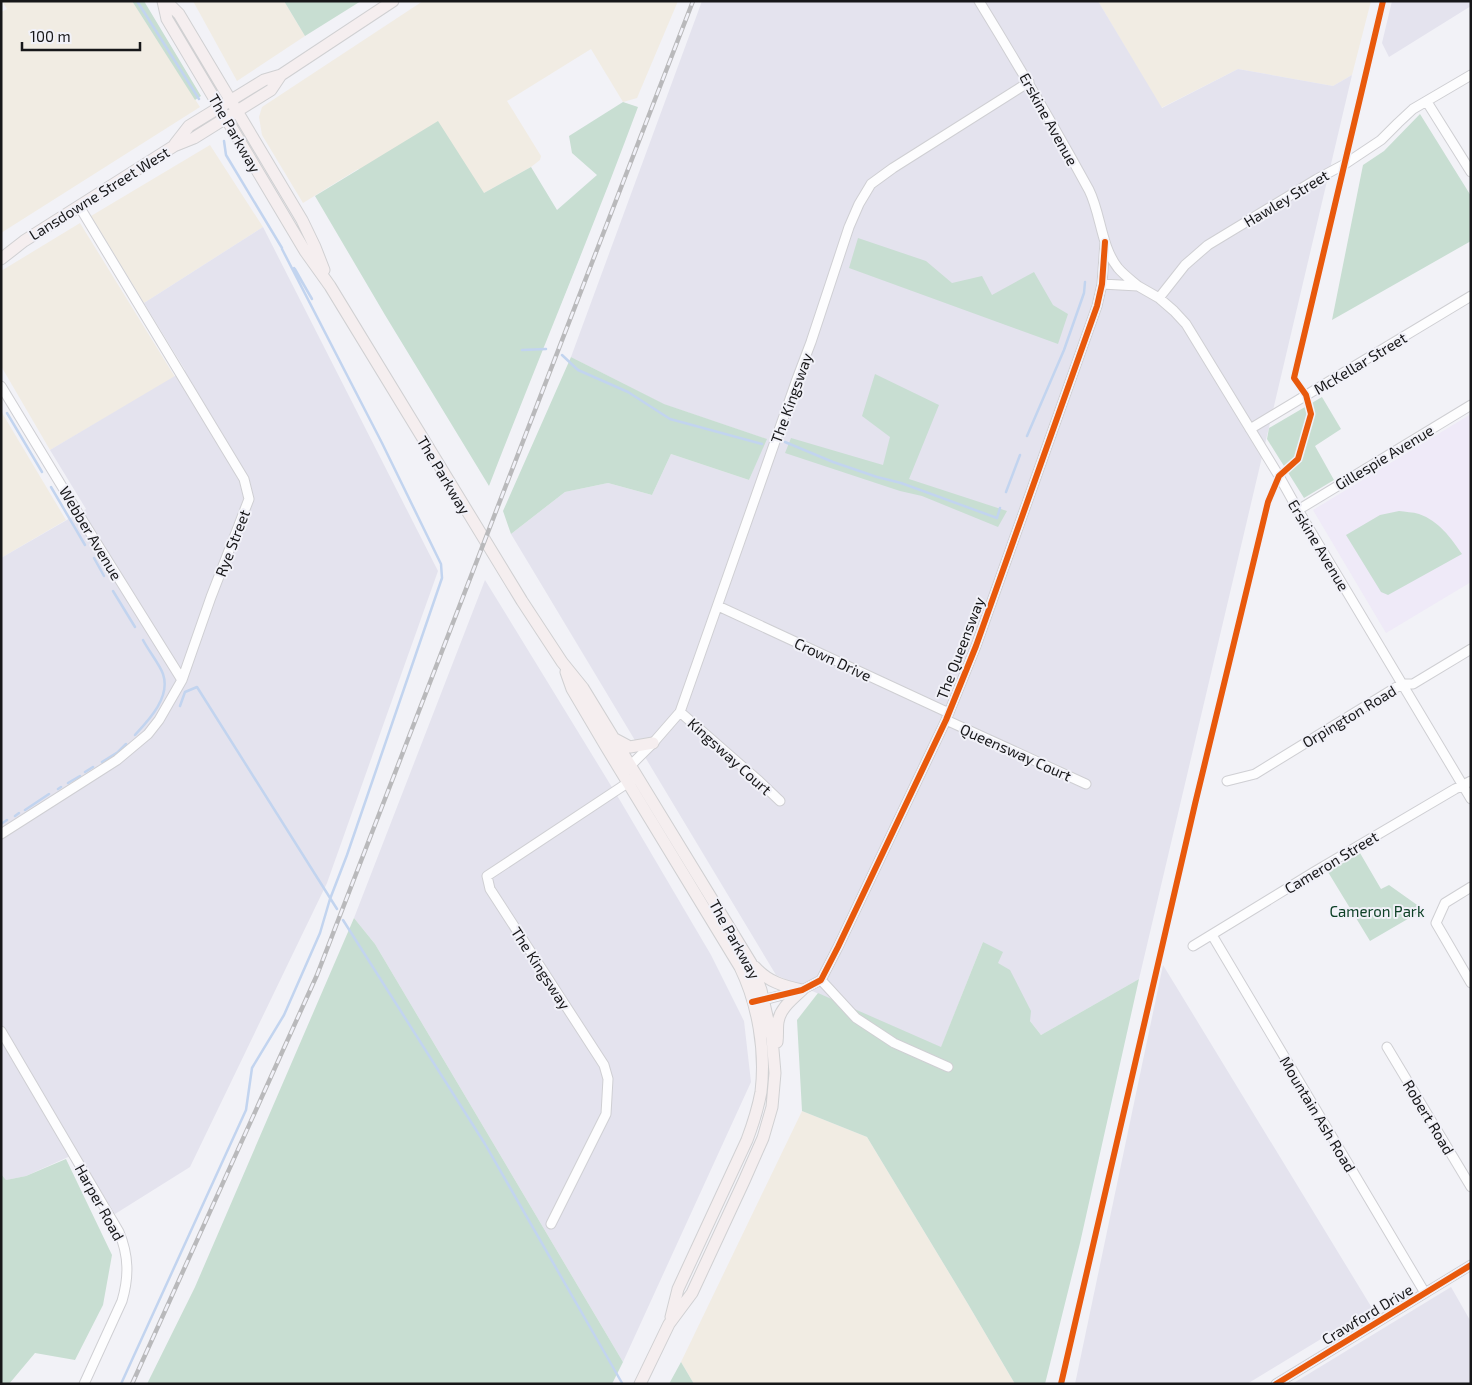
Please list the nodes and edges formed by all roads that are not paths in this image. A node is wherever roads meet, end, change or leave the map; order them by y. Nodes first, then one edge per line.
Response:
1 (165, 1) edge
2 (393, 1) edge
3 (979, 1) edge
4 (281, 75) junction
5 (1471, 76) edge
6 (1029, 82) junction
7 (230, 101) junction
8 (1427, 102) junction
9 (220, 107) junction
10 (237, 112) junction
11 (226, 118) junction
12 (174, 146) junction
13 (1471, 172) edge
14 (79, 206) junction
15 (24, 241) junction
16 (1105, 242) junction
17 (1, 250) edge
18 (1, 259) edge
19 (1102, 284) junction
20 (330, 286) junction
21 (1138, 286) junction
22 (1471, 296) edge
23 (1158, 298) junction
24 (1, 386) edge
25 (1471, 405) edge
26 (1250, 430) junction
27 (1298, 510) junction
28 (718, 606) junction
29 (1471, 649) edge
30 (562, 662) junction
31 (182, 680) junction
32 (1402, 684) junction
33 (680, 712) junction
34 (947, 717) junction
35 (614, 739) junction
36 (653, 743) junction
37 (629, 775) junction
38 (1226, 781) dead end
39 (1467, 783) edge
40 (1086, 784) dead end
41 (1471, 799) edge
42 (780, 801) dead end
43 (1, 834) edge
44 (1471, 887) edge
45 (1212, 935) junction
46 (1193, 946) dead end
47 (751, 963) junction
48 (820, 980) junction
49 (1471, 983) edge
50 (802, 990) junction
51 (758, 1001) junction
52 (1, 1031) edge
53 (1387, 1047) dead end
54 (775, 1065) junction
55 (948, 1067) dead end
56 (1471, 1187) edge
57 (551, 1224) dead end
58 (1471, 1265) edge
59 (1425, 1294) junction
60 (669, 1324) junction
61 (84, 1384) edge
62 (640, 1384) edge
63 (1276, 1384) edge

1 - 7 main road, The Parkway
1 - 9 main road, The Parkway
2 - 4 main road, Lansdowne Street West
3 - 6 street, Erskine Avenue
4 - 7 main road, Lansdowne Street West
4 - 10 main road, Lansdowne Street West
5 - 8 street, Hawley Street
6 - 16 street, Erskine Avenue
6 - 28 street, The Kingsway
7 - 9 main road, Lansdowne Street West
7 - 10 main road, The Parkway
8 - 13 street
8 - 23 street, Hawley Street
9 - 11 main road, The Parkway
9 - 12 main road, Lansdowne Street West
10 - 11 main road, Lansdowne Street West
10 - 20 main road, The Parkway
11 - 12 main road, Lansdowne Street West
11 - 20 main road, The Parkway
12 - 14 main road, Lansdowne Street West
14 - 15 main road, Lansdowne Street West
14 - 31 street, Rye Street
15 - 17 main road, Lansdowne Street West
15 - 18 main road, Lansdowne Street West
16 - 19 street, The Queensway
16 - 21 street
19 - 21 street, Erskine Avenue
19 - 34 street, The Queensway
20 - 30 main road, The Parkway
21 - 23 street, Erskine Avenue
22 - 26 street, McKellar Street
23 - 26 street, Erskine Avenue
24 - 31 street, Webber Avenue
25 - 27 street, Gillespie Avenue
26 - 27 street, Erskine Avenue
27 - 32 street, Erskine Avenue
28 - 33 street, The Kingsway
28 - 34 street, Crown Drive
29 - 32 street, Orpington Road
30 - 35 main road, The Parkway
30 - 37 main road, The Parkway
31 - 43 street, Rye Street
32 - 38 street, Orpington Road
32 - 39 street, Erskine Avenue
33 - 36 street, The Kingsway
33 - 42 street, Kingsway Court
34 - 40 street, Queensway Court
34 - 48 street, The Queensway
35 - 36 main road
35 - 37 main road, The Parkway
36 - 37 street, The Kingsway
37 - 47 main road, The Parkway
37 - 51 main road, The Parkway
37 - 57 street, The Kingsway
39 - 41 street, Erskine Avenue
39 - 45 street, Cameron Street
44 - 49 street
45 - 46 street, Cameron Street
45 - 59 street, Mountain Ash Road
47 - 50 main road
47 - 51 main road, The Parkway
48 - 50 street
48 - 55 street
50 - 51 street
50 - 54 main road
51 - 54 main road, The Parkway
51 - 60 main road, The Parkway
52 - 61 street, Harper Road
53 - 56 street, Robert Road
54 - 60 main road, The Parkway
58 - 59 street, Crawford Drive
59 - 63 street, Crawford Drive
60 - 62 main road, The Parkway

